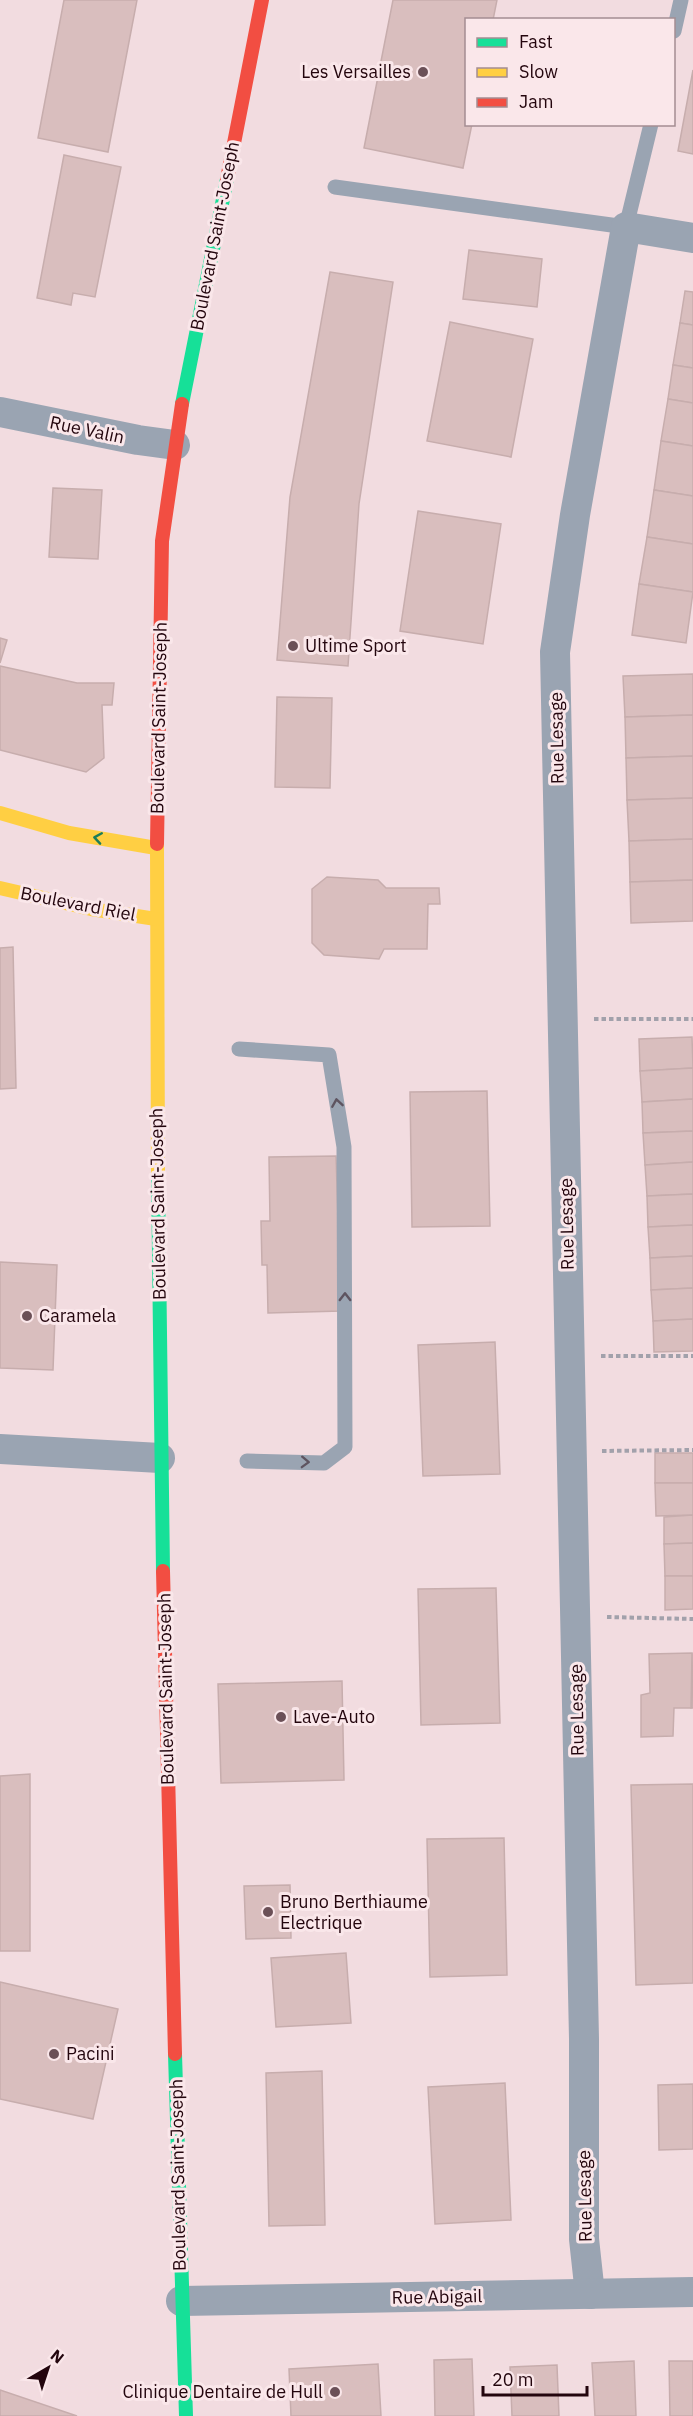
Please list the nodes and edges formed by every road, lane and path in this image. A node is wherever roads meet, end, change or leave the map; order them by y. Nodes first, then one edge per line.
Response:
1 (262, 0) edge
2 (681, 0) edge
3 (675, 27) edge
4 (651, 126) edge
5 (335, 187) dead end
6 (626, 227) junction
7 (693, 238) edge
8 (0, 412) edge
9 (175, 446) junction
10 (0, 813) edge
11 (156, 848) junction
12 (0, 888) edge
13 (156, 919) junction
14 (593, 1019) dead end
15 (693, 1019) edge
16 (239, 1049) dead end
17 (600, 1356) dead end
18 (693, 1356) edge
19 (0, 1449) edge
20 (693, 1450) edge
21 (602, 1451) dead end
22 (160, 1458) junction
23 (247, 1461) dead end
24 (603, 1617) dead end
25 (693, 1619) edge
26 (693, 2292) edge
27 (590, 2294) junction
28 (181, 2301) junction
29 (186, 2416) edge

1 - 9 main road, Boulevard Saint-Joseph
2 - 3 lane
4 - 6 lane
5 - 6 lane
6 - 7 street
6 - 27 street, Rue Lesage
8 - 9 street, Rue Valin
9 - 11 main road, Boulevard Saint-Joseph
11 -> 10 main road
11 - 13 main road, Boulevard Saint-Joseph
12 - 13 main road, Boulevard Riel
13 - 22 main road, Boulevard Saint-Joseph
14 - 15 path
23 -> 16 lane
17 - 18 path
19 - 22 street
20 - 21 path
22 - 28 main road, Boulevard Saint-Joseph
24 - 25 path
26 - 27 street, Rue Abigail
27 - 28 street, Rue Abigail
28 - 29 main road, Boulevard Saint-Joseph

